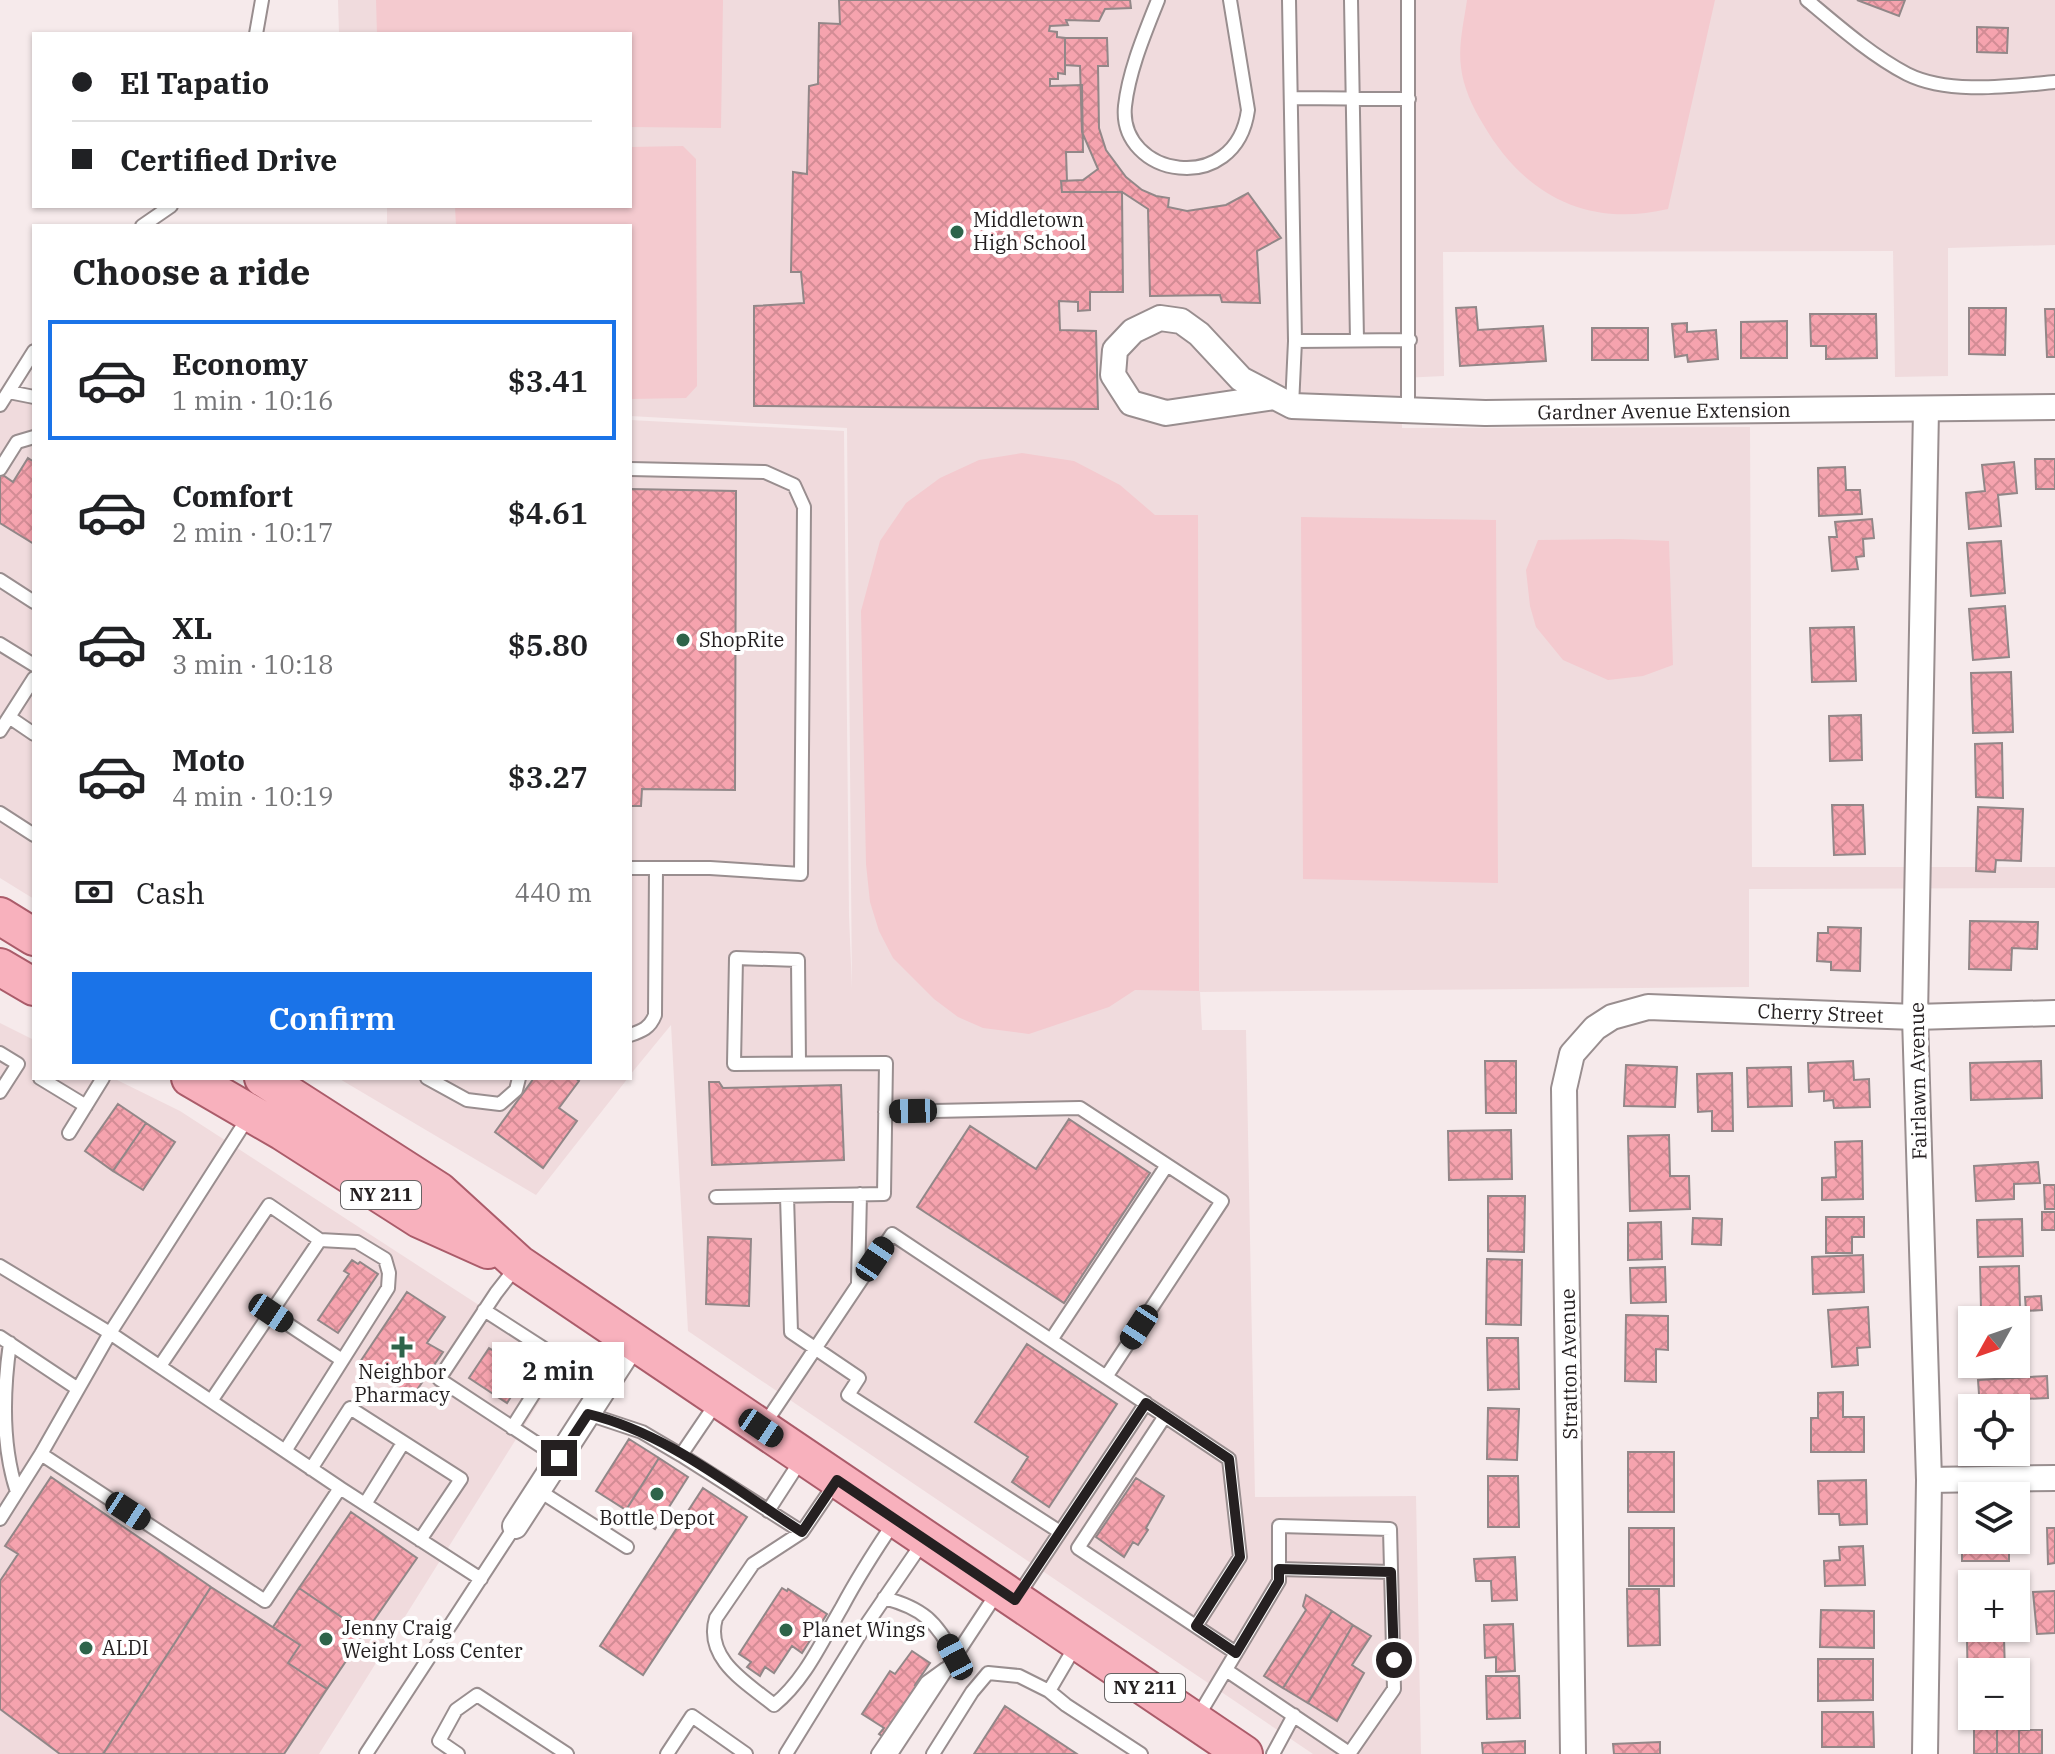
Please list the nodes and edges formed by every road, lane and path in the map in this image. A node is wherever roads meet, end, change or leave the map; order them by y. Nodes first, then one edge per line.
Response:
1 (262, 0) edge
2 (1158, 0) edge
3 (1230, 0) edge
4 (1289, 0) edge
5 (1351, 0) edge
6 (1408, 0) edge
7 (1807, 0) edge
8 (256, 32) edge
9 (2055, 82) edge
10 (1352, 96) junction
11 (1291, 98) junction
12 (1409, 99) junction
13 (168, 208) edge
14 (145, 224) edge
15 (1357, 340) junction
16 (1410, 340) junction
17 (1295, 341) junction
18 (32, 354) edge
19 (9, 392) junction
20 (32, 397) edge
21 (1283, 402) junction
22 (0, 405) edge
23 (2055, 407) edge
24 (1926, 409) junction
25 (1408, 412) junction
26 (32, 438) edge
27 (0, 469) edge
28 (632, 469) edge
29 (0, 580) edge
30 (32, 601) edge
31 (0, 644) edge
32 (32, 664) edge
33 (32, 681) edge
34 (9, 717) junction
35 (0, 731) edge
36 (32, 733) edge
37 (0, 813) edge
38 (32, 834) edge
39 (632, 868) edge
40 (656, 868) junction
41 (0, 916) edge
42 (32, 936) edge
43 (1635, 1010) joint
44 (2055, 1013) edge
45 (1915, 1017) junction
46 (632, 1034) edge
47 (0, 1053) edge
48 (799, 1063) junction
49 (18, 1064) junction
50 (32, 1073) edge
51 (43, 1080) edge
52 (102, 1080) edge
53 (204, 1080) edge
54 (431, 1080) edge
55 (518, 1080) edge
56 (265, 1089) edge
57 (0, 1092) edge
58 (86, 1106) junction
59 (885, 1112) junction
60 (69, 1133) dead end
61 (1167, 1165) junction
62 (860, 1194) junction
63 (787, 1196) junction
64 (716, 1197) dead end
65 (320, 1240) junction
66 (519, 1264) junction
67 (0, 1266) edge
68 (858, 1284) junction
69 (484, 1310) junction
70 (271, 1313) junction
71 (110, 1333) junction
72 (5, 1340) edge
73 (1051, 1340) junction
74 (634, 1342) junction
75 (814, 1349) junction
76 (342, 1360) junction
77 (160, 1366) junction
78 (1106, 1377) junction
79 (78, 1389) junction
80 (719, 1400) junction
81 (211, 1401) junction
82 (1146, 1403) junction
83 (588, 1414) junction
84 (1165, 1416) junction
85 (512, 1428) junction
86 (761, 1428) junction
87 (403, 1443) junction
88 (285, 1451) junction
89 (41, 1454) junction
90 (681, 1455) junction
91 (803, 1457) junction
92 (559, 1458) junction
93 (311, 1469) junction
94 (2055, 1478) edge
95 (837, 1480) junction
96 (1929, 1480) junction
97 (340, 1488) junction
98 (538, 1490) junction
99 (17, 1492) junction
100 (365, 1504) junction
101 (768, 1511) junction
102 (0, 1519) edge
103 (515, 1526) joint
104 (911, 1530) junction
105 (802, 1532) junction
106 (1060, 1532) junction
107 (420, 1540) junction
108 (627, 1547) dead end
109 (1279, 1569) junction
110 (1391, 1572) junction
111 (481, 1579) junction
112 (1007, 1595) junction
113 (884, 1598) junction
114 (1196, 1626) junction
115 (1077, 1642) junction
116 (1236, 1653) junction
117 (952, 1661) junction
118 (1226, 1670) junction
119 (1049, 1691) junction
120 (1294, 1715) junction
121 (1196, 1722) junction
122 (366, 1754) edge
123 (458, 1754) edge
124 (567, 1754) edge
125 (667, 1754) edge
126 (746, 1754) edge
127 (786, 1754) edge
128 (878, 1754) edge
129 (891, 1754) edge
130 (933, 1754) edge
131 (1141, 1754) edge
132 (1244, 1754) edge
133 (1273, 1754) edge
134 (1349, 1754) edge
135 (1573, 1754) edge
136 (1925, 1754) edge

1 - 8 lane
2 - 3 lane
4 - 11 lane
5 - 10 lane
6 - 12 lane
7 - 9 lane
10 - 11 lane
10 - 12 lane
10 - 15 lane
11 - 17 lane
12 - 16 lane
13 - 14 lane
15 - 16 lane
15 - 17 lane
16 - 25 lane
17 - 21 lane
18 - 19 lane
19 - 20 lane
19 - 22 lane
21 - 21 street, Gardner Avenue Extension
21 - 25 street, Gardner Avenue Extension
23 - 24 street, Gardner Avenue Extension
24 - 25 street, Gardner Avenue Extension
24 - 45 street, Fairlawn Avenue
26 - 27 lane
28 - 40 lane
29 - 30 lane
31 - 32 lane
33 - 34 lane
34 - 35 lane
34 - 36 lane
37 - 38 lane
39 - 40 lane
40 - 46 lane
41 - 42 main road
43 - 45 street, Cherry Street
43 - 135 street, Stratton Avenue
44 - 45 street, Cherry Street
45 - 96 street, Fairlawn Avenue
47 - 49 lane
48 - 48 lane
48 - 59 lane
49 - 50 lane
49 - 57 lane
51 - 58 lane
52 - 58 lane
53 - 56 main road, NY 211
54 - 55 lane
56 - 66 main road, NY 211
56 - 71 lane
58 - 60 lane
59 - 61 lane
59 - 62 lane
61 - 73 lane
61 - 78 lane
62 - 63 lane
62 - 68 lane
63 - 64 lane
63 - 75 lane
65 - 70 lane
65 - 76 lane
65 - 77 lane
66 - 69 lane
66 - 74 main road, NY 211
67 - 71 lane
68 - 73 lane
68 - 75 lane
69 - 85 lane
69 - 85 lane
70 - 76 lane
70 - 81 lane
71 - 77 lane
71 - 79 lane
72 - 79 lane
72 - 99 lane
73 - 78 lane
74 - 80 main road, NY 211
74 - 83 street
75 - 86 lane
75 - 106 lane
76 - 88 lane
77 - 81 lane
78 - 82 lane
79 - 89 lane
80 - 86 main road, NY 211
80 - 90 lane
81 - 88 lane
82 - 84 lane
82 - 106 lane
83 - 90 lane
83 - 92 street
84 - 114 lane
84 - 114 lane
85 - 92 lane
86 - 91 main road, NY 211
87 - 93 lane
87 - 100 lane
87 - 107 lane
88 - 93 lane
89 - 97 lane
89 - 99 lane
90 - 101 lane
91 - 95 main road, NY 211
91 - 101 lane
92 - 98 street
93 - 97 lane
94 - 96 street
95 - 104 main road, NY 211
95 - 105 lane
96 - 136 street, Fairlawn Avenue
97 - 100 lane
98 - 103 street
98 - 108 lane
99 - 102 lane
100 - 107 lane
101 - 105 lane
103 - 111 lane
104 - 105 lane
104 - 112 main road, NY 211
104 - 113 lane
106 - 112 lane
107 - 111 lane
109 - 110 lane
109 - 110 lane
109 - 116 lane
110 - 134 lane
111 - 122 lane
112 - 115 main road, NY 211
112 - 117 lane
113 - 117 lane
113 - 127 lane
114 - 116 lane
115 - 119 lane
115 - 121 main road, NY 211
116 - 118 lane
117 - 128 lane
117 - 129 lane
118 - 120 lane
118 - 121 lane
119 - 130 lane
119 - 131 lane
120 - 133 lane
120 - 134 lane
121 - 132 main road, NY 211
123 - 124 lane
125 - 126 lane

